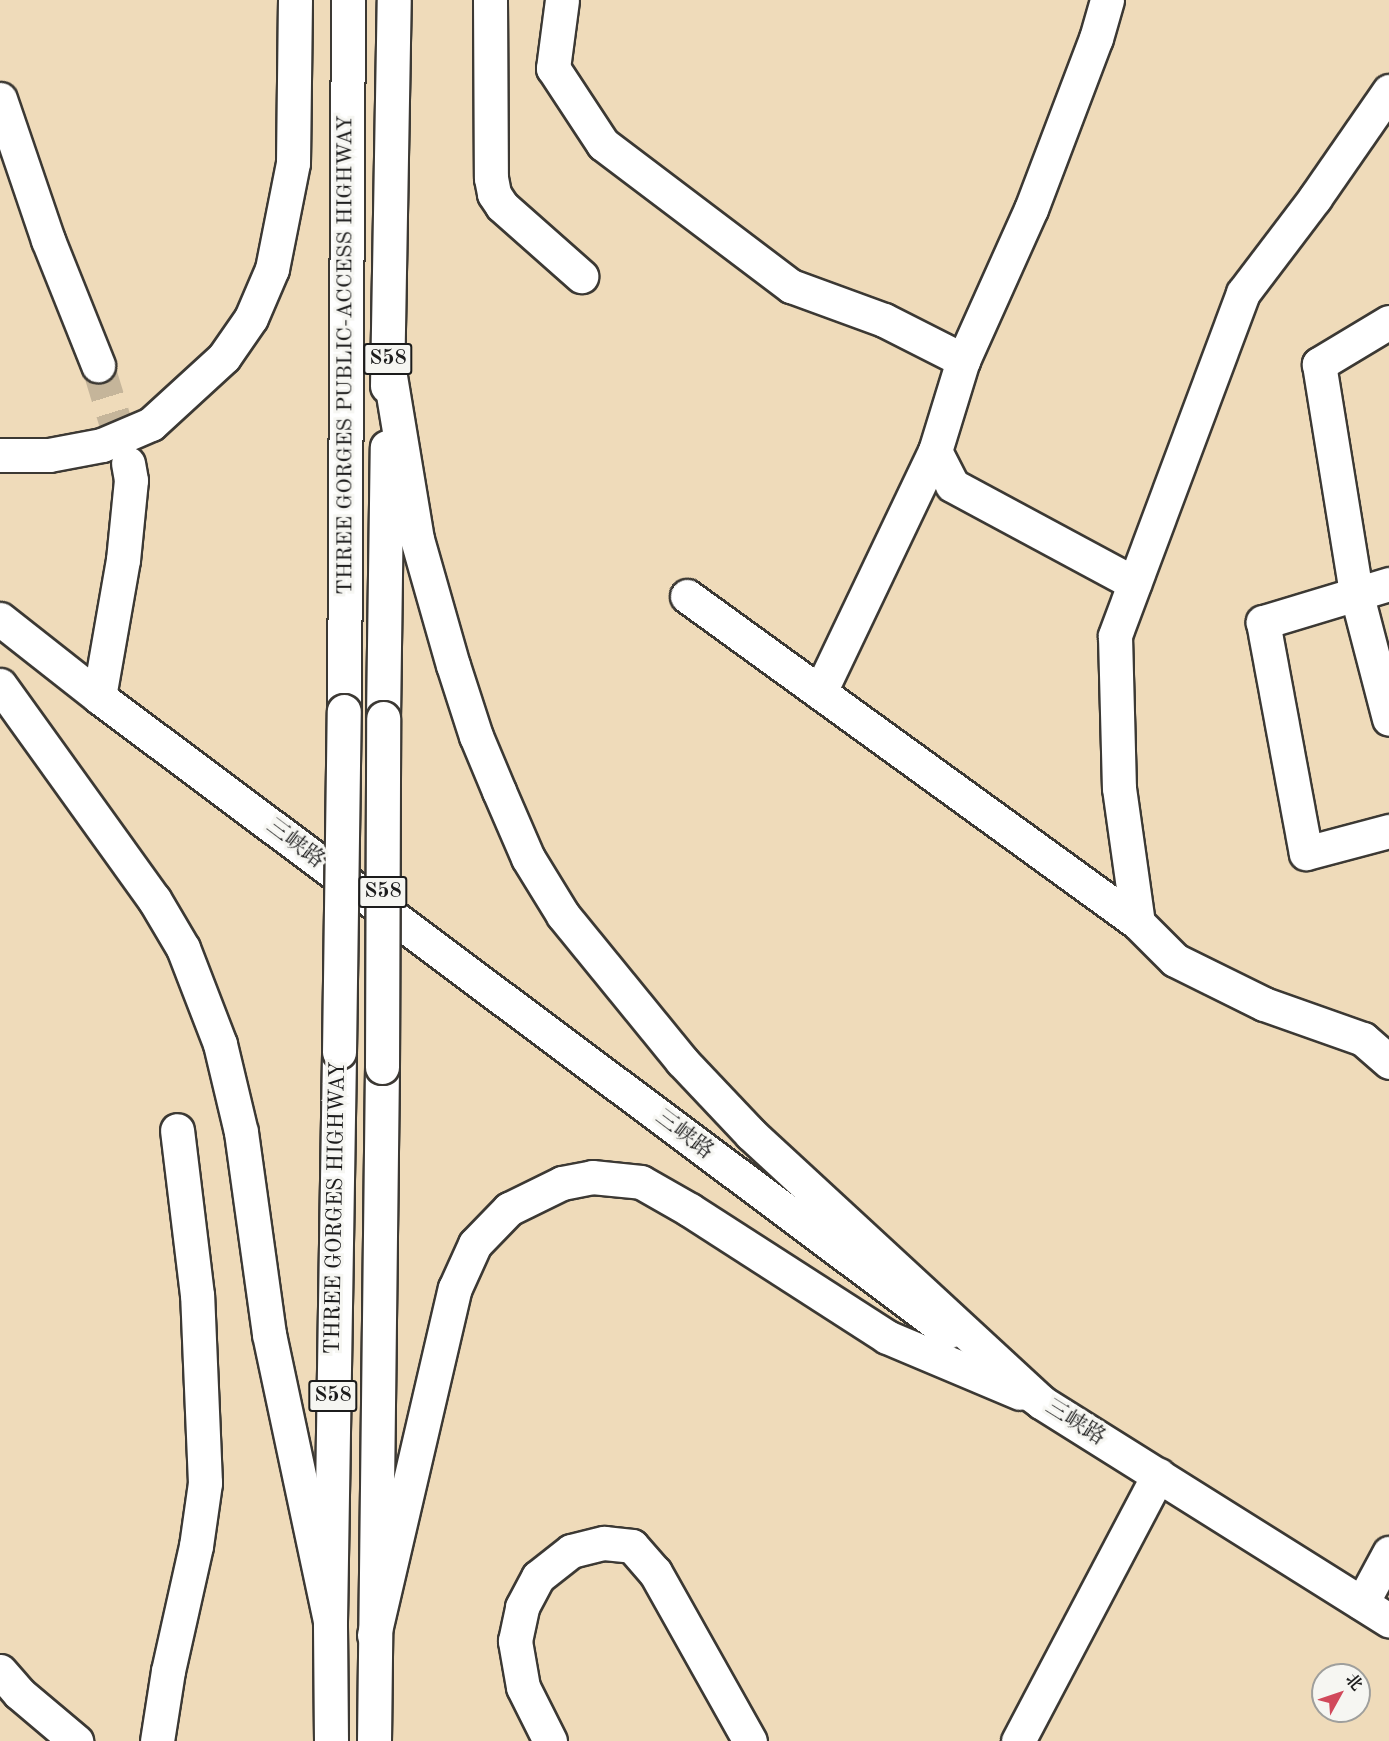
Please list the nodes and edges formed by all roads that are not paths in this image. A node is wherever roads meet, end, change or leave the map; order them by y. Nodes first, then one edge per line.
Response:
1 (295, 0) edge
2 (348, 0) edge
3 (394, 0) edge
4 (490, 0) edge
5 (562, 0) edge
6 (1107, 0) edge
7 (1389, 91) edge
8 (0, 99) edge
9 (581, 276) dead end
10 (1389, 322) edge
11 (963, 360) junction
12 (388, 364) junction
13 (98, 365) tunnel mouth
14 (936, 451) junction
15 (0, 455) edge
16 (128, 463) tunnel mouth
17 (1134, 583) junction
18 (1389, 584) edge
19 (1356, 592) junction
20 (687, 596) dead end
21 (0, 619) edge
22 (0, 685) edge
23 (820, 692) junction
24 (99, 697) junction
25 (344, 711) joint
26 (383, 718) joint
27 (1389, 719) edge
28 (1389, 831) edge
29 (1138, 923) junction
30 (1389, 1062) edge
31 (177, 1130) dead end
32 (1041, 1402) junction
33 (1158, 1475) junction
34 (1389, 1553) edge
35 (1362, 1603) junction
36 (1389, 1620) edge
37 (330, 1621) junction
38 (374, 1635) junction
39 (0, 1671) edge
40 (76, 1741) edge
41 (158, 1741) edge
42 (331, 1741) edge
43 (374, 1741) edge
44 (550, 1741) edge
45 (750, 1741) edge
46 (1018, 1741) edge

1 - 15 main road
2 - 25 main road, THREE GORGES PUBLIC-ACCESS HIGHWAY / S58
3 - 12 main road, THREE GORGES PUBLIC-ACCESS HIGHWAY / S58
4 - 9 main road
5 - 11 main road
6 - 11 main road
7 - 17 main road
8 - 13 main road
10 - 19 main road
11 - 14 main road
12 - 26 main road, THREE GORGES PUBLIC-ACCESS HIGHWAY / S58
12 - 32 main road
14 - 17 main road
14 - 23 main road
16 - 24 main road
17 - 29 main road
18 - 19 main road
19 - 27 main road
19 - 28 main road
20 - 23 main road
21 - 24 main road, 三峡路
22 - 37 main road
23 - 29 main road
24 - 32 main road, 三峡路
25 - 37 main road, THREE GORGES HIGHWAY / S58, bridge
26 - 38 main road, THREE GORGES HIGHWAY / S58, bridge
29 - 30 main road
31 - 41 main road
32 - 33 main road, 三峡路
32 - 38 main road
33 - 35 main road, 三峡路
33 - 46 main road
34 - 35 main road
35 - 36 main road, 三峡路
37 - 42 main road, THREE GORGES HIGHWAY / S58
38 - 43 main road, THREE GORGES HIGHWAY / S58
39 - 40 main road
44 - 45 main road

